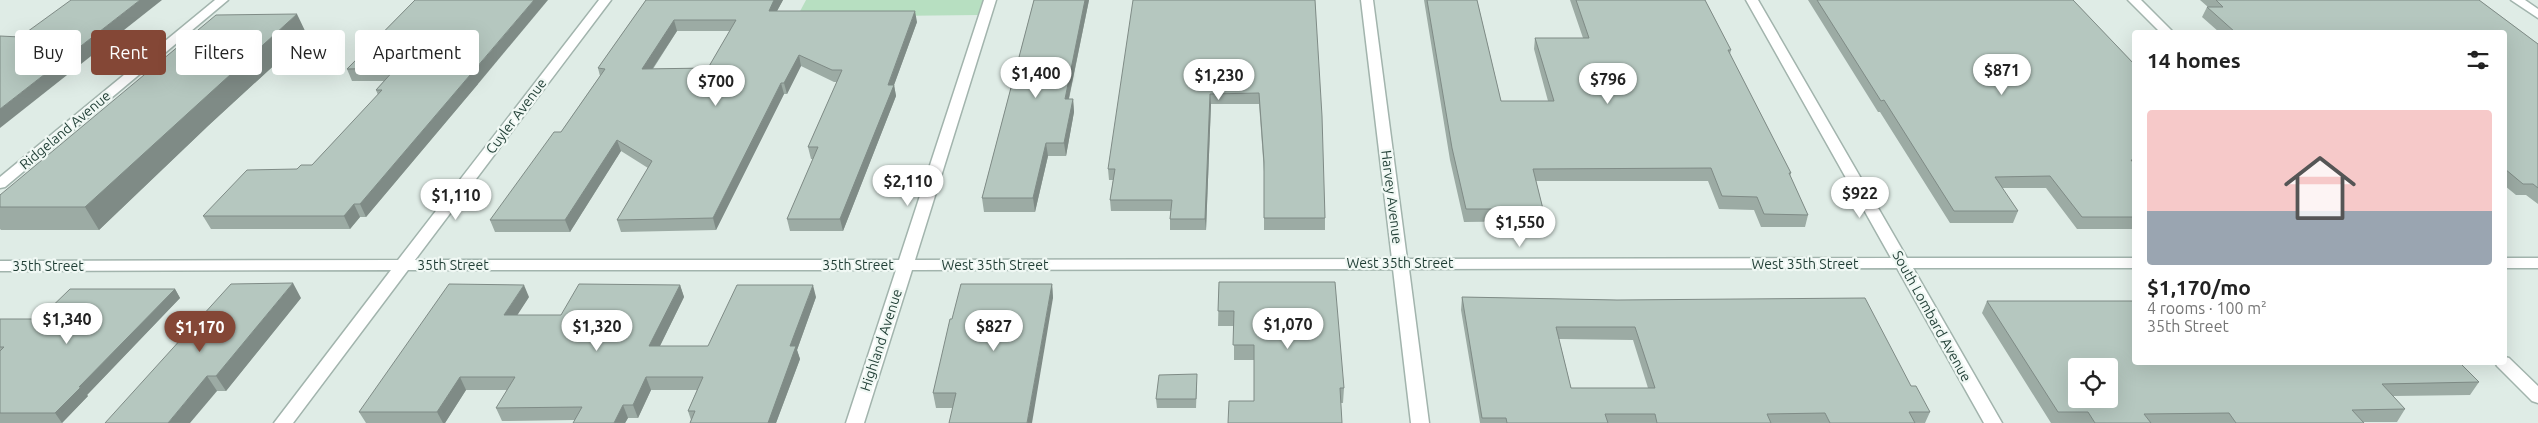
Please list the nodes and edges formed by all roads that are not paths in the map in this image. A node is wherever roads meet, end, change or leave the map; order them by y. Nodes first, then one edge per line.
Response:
1 (222, 0) edge
2 (605, 0) edge
3 (990, 0) edge
4 (1367, 0) edge
5 (1752, 0) edge
6 (2134, 0) edge
7 (2517, 0) edge
8 (2538, 14) edge
9 (2165, 30) edge
10 (0, 184) edge
11 (1400, 263) junction
12 (2132, 263) edge
13 (2507, 263) edge
14 (2538, 263) edge
15 (1903, 264) junction
16 (403, 265) junction
17 (905, 265) junction
18 (0, 266) edge
19 (2506, 365) edge
20 (2538, 396) edge
21 (283, 423) edge
22 (855, 423) edge
23 (1420, 423) edge
24 (1993, 423) edge

1 - 10 street, Ridgeland Avenue
2 - 16 street, Cuyler Avenue
3 - 17 street, Highland Avenue
4 - 11 street, Harvey Avenue
5 - 15 street, South Lombard Avenue
6 - 9 street
7 - 8 street
11 - 15 street, West 35th Street
11 - 17 street, West 35th Street
11 - 23 street, Harvey Avenue
12 - 15 street, West 35th Street
13 - 14 street
15 - 24 street, South Lombard Avenue
16 - 17 street, 35th Street
16 - 18 street, 35th Street
16 - 21 street, Cuyler Avenue
17 - 22 street, Highland Avenue
19 - 20 street

